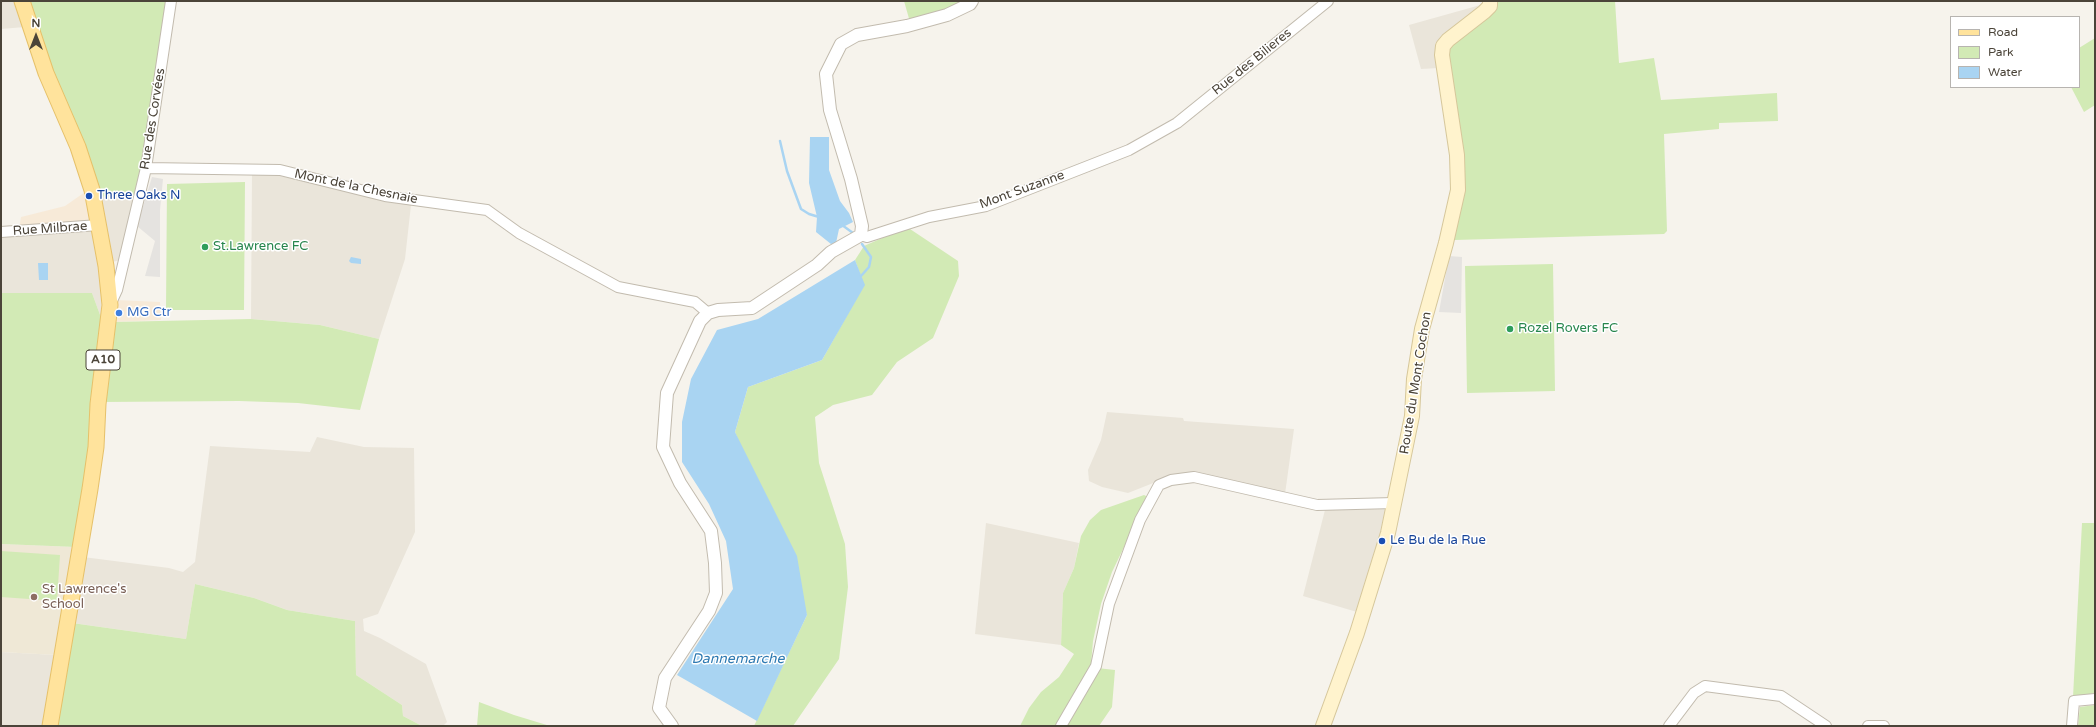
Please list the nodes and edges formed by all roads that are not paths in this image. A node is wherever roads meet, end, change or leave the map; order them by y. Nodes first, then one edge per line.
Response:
1 (22, 1) edge
2 (171, 1) edge
3 (972, 1) edge
4 (1328, 1) edge
5 (1490, 3) edge
6 (1177, 122) joint
7 (146, 168) junction
8 (99, 225) junction
9 (1, 232) edge
10 (861, 235) junction
11 (106, 266) junction
12 (123, 266) junction
13 (110, 305) junction
14 (708, 313) junction
15 (1394, 503) junction
16 (2095, 698) edge
17 (50, 726) edge
18 (672, 726) edge
19 (1061, 726) edge
20 (1322, 726) edge
21 (1670, 726) edge
22 (1826, 726) edge
23 (1868, 726) edge
24 (1884, 726) edge
25 (2072, 726) edge

1 - 8 main road, A10
2 - 7 street, Rue des Corvées
3 - 10 street
4 - 6 street, Rue des Bilieres
5 - 15 main road, Route du Mont Cochon
6 - 10 street, Mont Suzanne
7 - 12 street, Rue des Corvées
7 - 14 street, Mont de la Chesnaie
8 - 9 street, Rue Milbrae
8 - 11 main road, A10
10 - 14 street
11 - 12 street
11 - 13 main road, A10
12 - 13 street, Rue des Corvées
13 - 17 main road, A10
14 - 18 street
15 - 19 street
15 - 20 main road, Route du Mont Cochon
16 - 25 street
21 - 22 street
23 - 24 street

